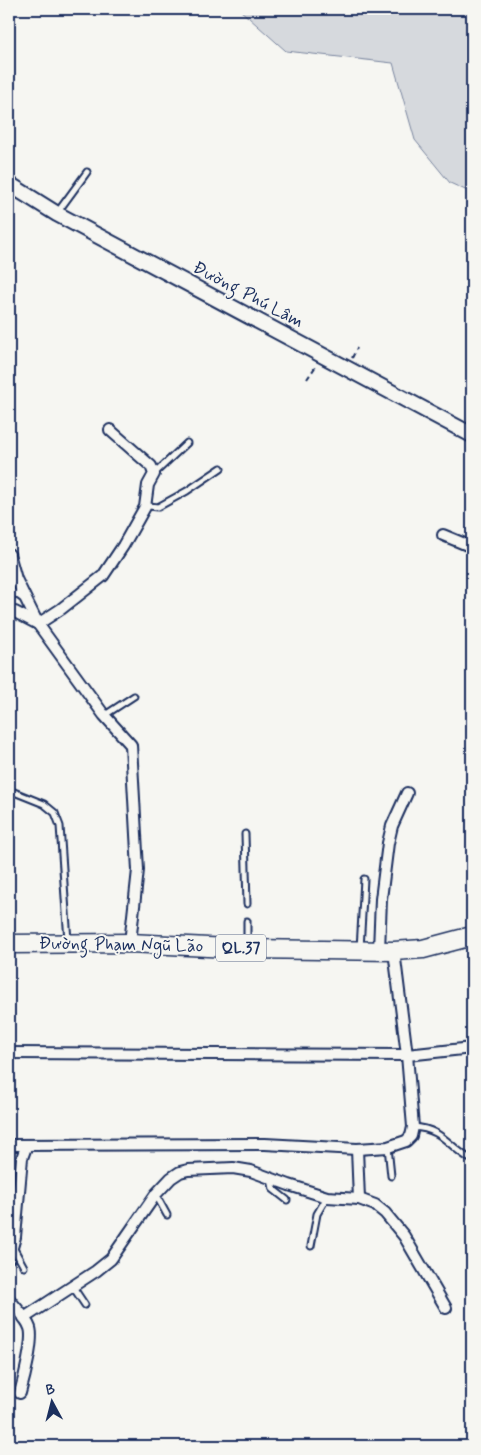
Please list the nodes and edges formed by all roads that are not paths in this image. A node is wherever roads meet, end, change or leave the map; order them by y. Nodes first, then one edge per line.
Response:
1 (87, 172) dead end
2 (9, 184) edge
3 (57, 214) junction
4 (110, 430) dead end
5 (472, 435) edge
6 (187, 443) dead end
7 (221, 468) dead end
8 (154, 474) junction
9 (146, 503) junction
10 (443, 536) dead end
11 (472, 547) edge
12 (9, 554) edge
13 (9, 589) edge
14 (28, 602) junction
15 (9, 612) edge
16 (38, 624) junction
17 (134, 696) dead end
18 (104, 715) junction
19 (9, 790) edge
20 (407, 794) dead end
21 (245, 834) dead end
22 (364, 879) dead end
23 (247, 904) dead end
24 (247, 921) dead end
25 (472, 936) edge
26 (130, 943) junction
27 (9, 944) edge
28 (68, 944) junction
29 (247, 949) junction
30 (360, 949) junction
31 (386, 950) junction
32 (472, 1048) edge
33 (9, 1053) edge
34 (407, 1055) junction
35 (413, 1127) junction
36 (9, 1146) edge
37 (26, 1147) junction
38 (388, 1147) junction
39 (358, 1149) junction
40 (472, 1160) edge
41 (391, 1176) dead end
42 (271, 1179) junction
43 (156, 1194) junction
44 (327, 1197) junction
45 (359, 1199) junction
46 (286, 1200) dead end
47 (13, 1205) edge
48 (166, 1215) dead end
49 (311, 1246) dead end
50 (13, 1247) junction
51 (9, 1258) edge
52 (24, 1267) dead end
53 (73, 1286) junction
54 (9, 1299) edge
55 (85, 1305) dead end
56 (446, 1308) dead end
57 (24, 1318) junction
58 (20, 1393) dead end

1 - 3 lane
2 - 3 main road, Đường Phú Lâm
3 - 5 main road, Đường Phú Lâm
4 - 8 street
6 - 8 lane
7 - 9 lane
8 - 9 street
9 - 16 street
10 - 11 street
12 - 14 street
13 - 14 lane
14 - 16 street
15 - 16 street
16 - 18 street
17 - 18 lane
18 - 26 street
19 - 28 lane
20 - 31 street
21 - 23 lane
22 - 30 lane
24 - 29 lane
25 - 31 highway, Đường Phạm Ngũ Lão / QL.37
26 - 28 highway, Đường Phạm Ngũ Lão / QL.37
26 - 29 highway, Đường Phạm Ngũ Lão / QL.37
27 - 28 highway, Đường Phạm Ngũ Lão / QL.37
29 - 30 highway, Đường Phạm Ngũ Lão / QL.37
30 - 31 highway, Đường Phạm Ngũ Lão / QL.37
31 - 34 street
32 - 34 street
33 - 34 street
34 - 35 street
35 - 38 street
35 - 40 lane
36 - 37 street
37 - 39 street
37 - 47 street
38 - 39 street
38 - 41 lane
39 - 45 street
42 - 43 street
42 - 44 street
42 - 46 lane
43 - 48 lane
43 - 53 street
44 - 45 street
44 - 49 lane
45 - 56 street
47 - 50 street
50 - 51 street
50 - 52 lane
53 - 55 lane
53 - 57 street
54 - 57 street
57 - 58 street

